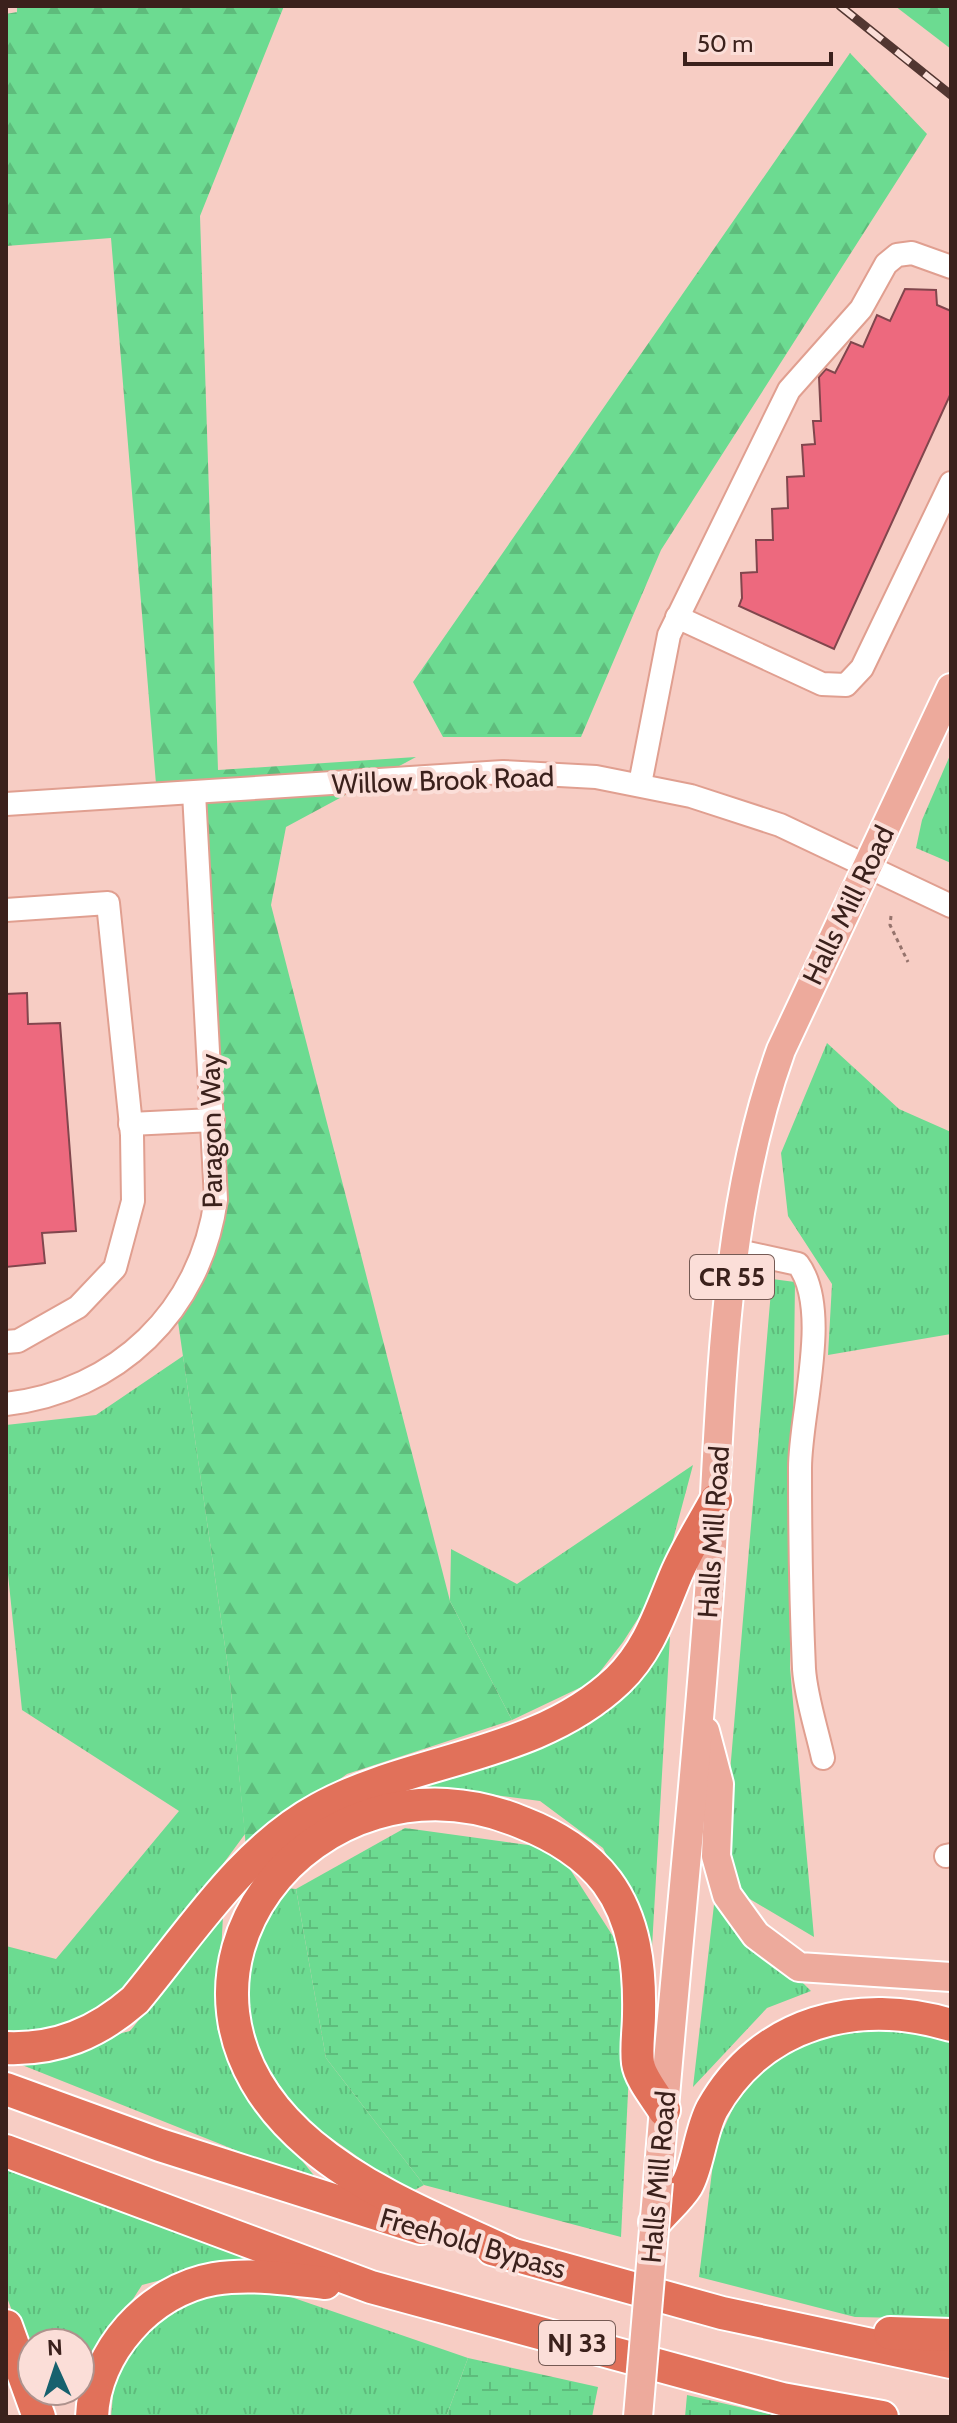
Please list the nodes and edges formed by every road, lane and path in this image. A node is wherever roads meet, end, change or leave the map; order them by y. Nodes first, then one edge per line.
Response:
1 (951, 267) edge
2 (951, 483) edge
3 (677, 617) junction
4 (951, 688) edge
5 (640, 784) junction
6 (194, 793) junction
7 (6, 804) edge
8 (867, 867) junction
9 (951, 906) edge
10 (6, 910) edge
11 (891, 916) dead end
12 (908, 962) dead end
13 (213, 1120) junction
14 (130, 1124) junction
15 (734, 1250) junction
16 (6, 1342) edge
17 (6, 1404) edge
18 (716, 1500) junction
19 (699, 1711) junction
20 (823, 1758) dead end
21 (951, 1977) edge
22 (951, 2025) edge
23 (6, 2048) edge
24 (6, 2089) edge
25 (664, 2110) junction
26 (6, 2151) edge
27 (673, 2183) junction
28 (655, 2222) joint
29 (513, 2255) junction
30 (371, 2287) junction
31 (722, 2313) junction
32 (6, 2326) edge
33 (951, 2335) edge
34 (951, 2362) edge
35 (782, 2399) junction
36 (39, 2417) edge
37 (92, 2417) edge
38 (638, 2417) edge
39 (823, 2417) edge
40 (882, 2417) edge

1 - 3 street
2 - 3 street
3 - 5 street
4 - 8 main road, Halls Mill Road / CR 55
5 - 6 street, Willow Brook Road
5 - 8 street, Willow Brook Road
6 - 7 street, Willow Brook Road
6 - 13 street, Paragon Way
8 - 9 street, Willow Brook Road
8 - 15 main road, Halls Mill Road / CR 55
10 - 14 street
11 - 12 path
13 - 14 street
13 - 17 street, Paragon Way
14 - 16 street
15 - 18 main road, Halls Mill Road / CR 55
15 - 20 street
18 - 19 main road, Halls Mill Road / CR 55
18 - 23 highway
19 - 21 main road
19 - 25 main road, Halls Mill Road / CR 55
22 - 27 highway
24 - 29 highway, Freehold Bypass
25 - 27 main road, Halls Mill Road
25 - 29 highway
26 - 30 highway, NJ 33
27 - 28 highway
28 - 38 main road, Halls Mill Road, bridge
29 - 31 highway, Freehold Bypass
30 - 35 highway, NJ 33
30 - 37 highway
31 - 33 highway
31 - 34 highway, Freehold Bypass
32 - 36 highway
35 - 39 highway
35 - 40 highway, NJ 33

